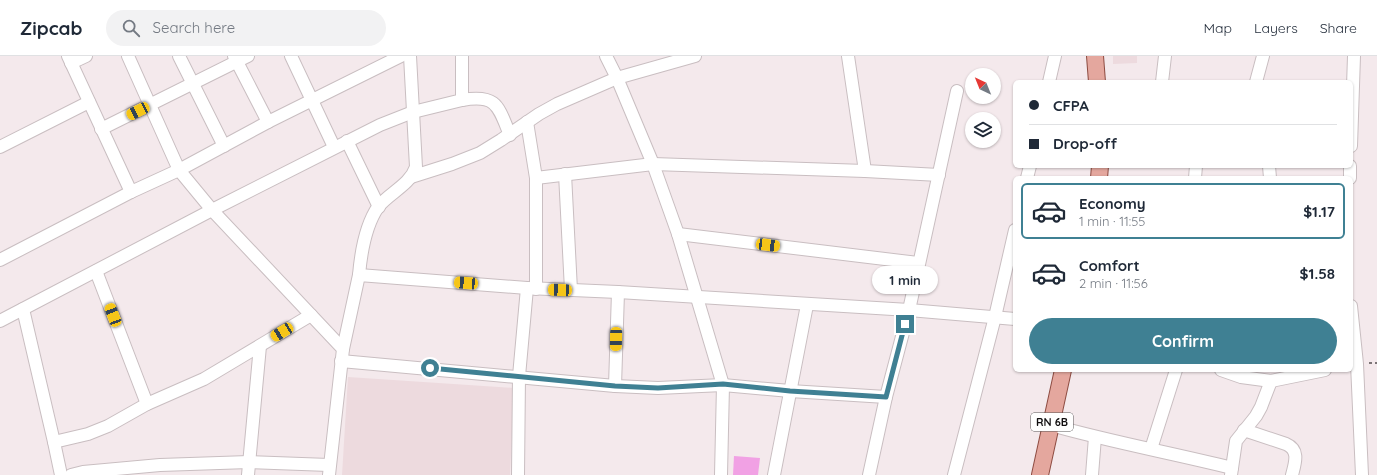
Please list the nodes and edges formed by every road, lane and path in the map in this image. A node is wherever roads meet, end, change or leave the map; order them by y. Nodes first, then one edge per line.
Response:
1 (86, 56) edge
2 (128, 56) edge
3 (179, 56) edge
4 (248, 56) edge
5 (291, 56) edge
6 (401, 56) edge
7 (410, 56) edge
8 (462, 56) edge
9 (606, 56) edge
10 (695, 56) edge
11 (848, 56) edge
12 (1056, 56) edge
13 (1095, 56) edge
14 (1165, 56) edge
15 (1263, 56) edge
16 (1354, 56) edge
17 (235, 59) edge
18 (70, 60) edge
19 (617, 78) junction
20 (1050, 80) edge
21 (1097, 80) edge
22 (1162, 80) edge
23 (1257, 80) edge
24 (192, 84) junction
25 (1353, 86) edge
26 (957, 91) dead end
27 (462, 100) junction
28 (312, 101) junction
29 (89, 102) junction
30 (150, 105) junction
31 (413, 112) junction
32 (268, 122) junction
33 (526, 122) junction
34 (101, 129) junction
35 (510, 135) junction
36 (347, 141) junction
37 (224, 146) junction
38 (0, 147) edge
39 (334, 147) junction
40 (653, 164) junction
41 (179, 170) junction
42 (865, 171) junction
43 (565, 174) junction
44 (939, 175) junction
45 (411, 177) junction
46 (536, 178) junction
47 (131, 192) junction
48 (379, 207) junction
49 (212, 210) junction
50 (678, 234) junction
51 (1013, 239) edge
52 (0, 260) edge
53 (918, 263) junction
54 (96, 271) junction
55 (358, 275) junction
56 (532, 288) junction
57 (572, 290) junction
58 (618, 292) junction
59 (698, 298) junction
60 (808, 304) junction
61 (22, 310) junction
62 (909, 310) junction
63 (311, 316) junction
64 (995, 317) junction
65 (1013, 319) edge
66 (0, 321) edge
67 (1353, 345) edge
68 (260, 346) junction
69 (342, 355) junction
70 (1354, 364) edge
71 (1063, 372) edge
72 (1175, 372) edge
73 (1227, 372) edge
74 (1316, 372) edge
75 (519, 376) junction
76 (1271, 382) junction
77 (723, 384) junction
78 (615, 386) junction
79 (790, 391) junction
80 (886, 397) junction
81 (147, 404) junction
82 (1051, 425) junction
83 (1244, 430) junction
84 (1095, 437) junction
85 (54, 442) junction
86 (1151, 449) junction
87 (249, 462) junction
88 (160, 470) edge
89 (329, 470) edge
90 (1231, 471) edge
91 (83, 474) edge
92 (61, 475) edge
93 (71, 475) edge
94 (248, 475) edge
95 (518, 475) edge
96 (721, 475) edge
97 (774, 475) edge
98 (869, 475) edge
99 (954, 475) edge
100 (1040, 475) edge
101 (1092, 475) edge
102 (1292, 475) edge
103 (1362, 475) edge

1 - 18 street
2 - 30 street
3 - 24 street
4 - 17 street
5 - 28 street
6 - 28 street
7 - 31 street
8 - 27 street
9 - 19 street
10 - 19 street
11 - 42 street
12 - 20 street
13 - 21 main road
14 - 22 street
15 - 23 street
16 - 25 street
17 - 24 street
17 - 32 street
18 - 29 street
19 - 33 street
19 - 40 street
24 - 30 street
24 - 37 street
26 - 44 street
27 - 31 street
27 - 35 street
28 - 32 street
28 - 39 street
29 - 34 street
29 - 38 street
30 - 34 street
30 - 41 street
31 - 36 street
31 - 45 street
32 - 37 street
33 - 35 street
33 - 46 street
34 - 47 street
35 - 45 street
36 - 39 street
36 - 48 street
37 - 41 street
39 - 49 street
40 - 42 street
40 - 43 street
40 - 50 street
41 - 47 street
41 - 49 street
42 - 44 street
43 - 46 street
43 - 57 street
44 - 53 street
45 - 48 street
46 - 56 street
47 - 52 street
48 - 55 street
49 - 54 street
49 - 63 street
50 - 53 street
50 - 59 street
51 - 64 street
53 - 62 street
54 - 61 street
54 - 81 street
55 - 56 street
55 - 69 street
56 - 57 street
56 - 75 street
57 - 58 street
58 - 59 street
58 - 78 street
59 - 60 street
59 - 77 street
60 - 62 street
60 - 79 street
61 - 66 street
61 - 85 street
62 - 64 street
62 - 80 street
63 - 68 street
63 - 69 street
64 - 65 street
64 - 99 street
67 - 70 street
68 - 81 street
68 - 87 street
69 - 75 street
69 - 89 street
70 - 103 street
71 - 82 main road, RN 6B
72 - 86 street
73 - 76 street
74 - 76 street
75 - 78 street
75 - 95 street
76 - 83 street
77 - 78 street
77 - 79 street
77 - 96 street
79 - 80 street
79 - 97 street
80 - 98 street
81 - 85 street
82 - 84 street
82 - 100 main road, RN 6B
83 - 90 street
83 - 102 street
84 - 86 street
84 - 101 street
85 - 92 street
86 - 90 street
87 - 88 street
87 - 89 street
87 - 94 street
88 - 91 street
91 - 93 street

